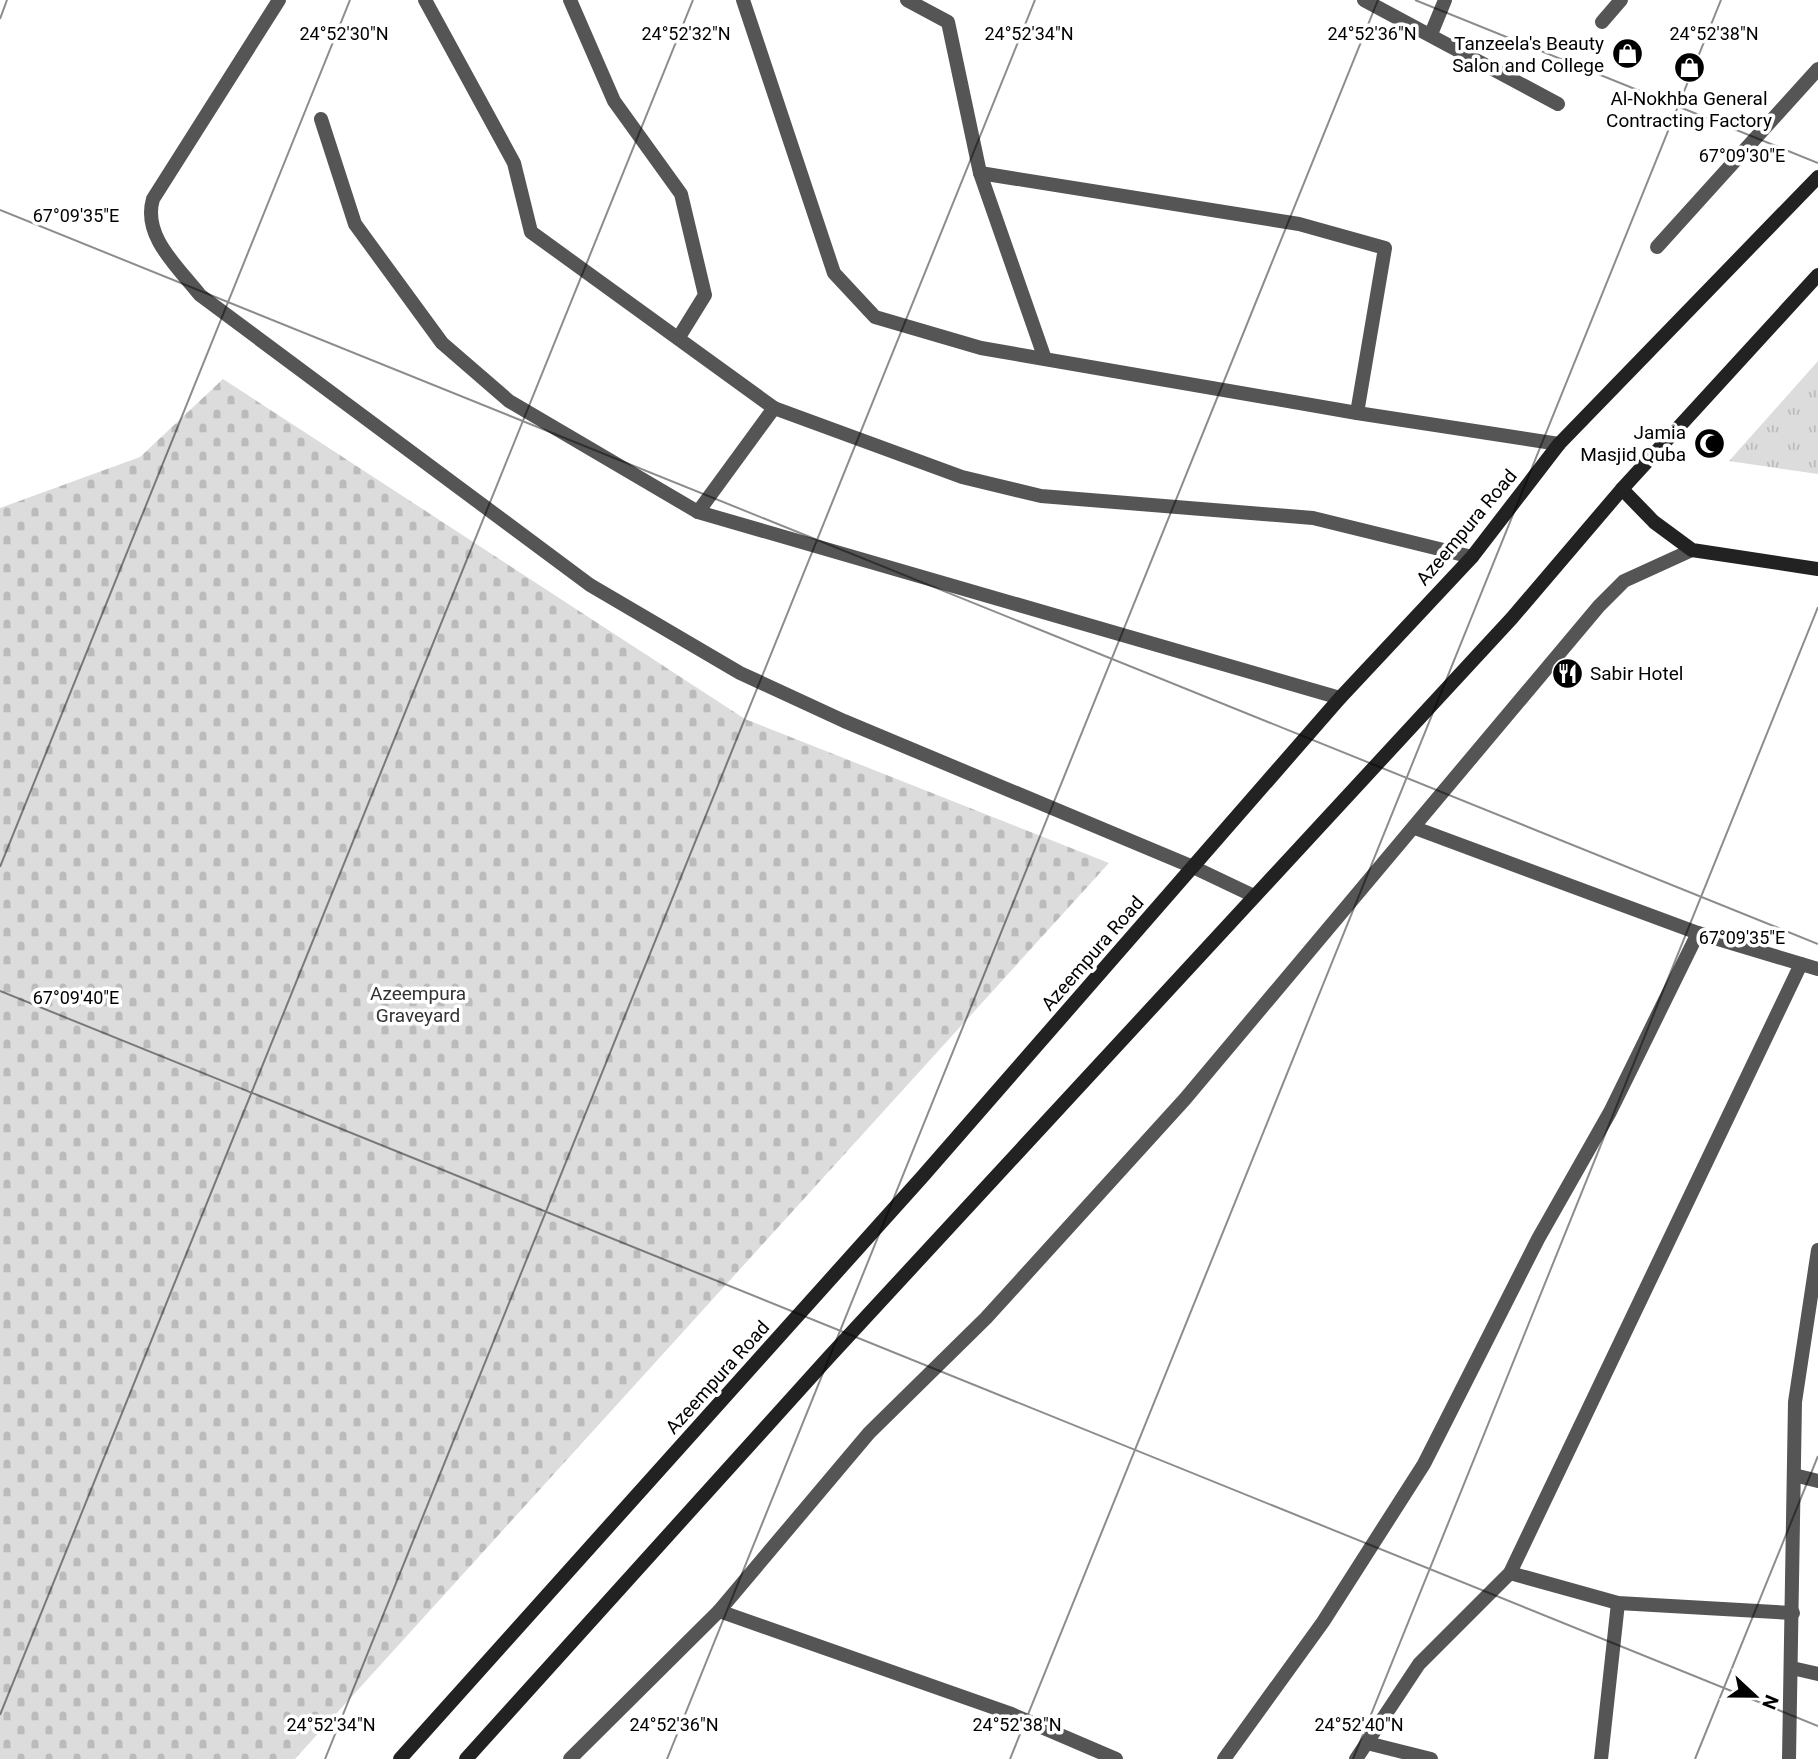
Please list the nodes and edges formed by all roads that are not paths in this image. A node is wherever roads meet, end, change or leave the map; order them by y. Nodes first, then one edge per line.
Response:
1 (279, 0) edge
2 (425, 0) edge
3 (570, 0) edge
4 (744, 0) edge
5 (907, 0) edge
6 (1364, 0) edge
7 (1445, 0) edge
8 (1621, 0) edge
9 (1602, 22) dead end
10 (1430, 34) junction
11 (1818, 69) edge
12 (1558, 104) dead end
13 (321, 119) dead end
14 (980, 173) junction
15 (1818, 177) edge
16 (1657, 247) dead end
17 (1818, 275) edge
18 (679, 337) junction
19 (1045, 359) junction
20 (774, 408) junction
21 (1356, 413) junction
22 (1559, 444) junction
23 (1622, 489) junction
24 (698, 512) junction
25 (1692, 550) junction
26 (1472, 557) junction
27 (1818, 569) edge
28 (1340, 698) junction
29 (1415, 828) junction
30 (1193, 867) junction
31 (1254, 896) junction
32 (1698, 933) junction
33 (1801, 964) junction
34 (1818, 969) edge
35 (1818, 1250) edge
36 (1794, 1475) junction
37 (1818, 1481) edge
38 (1510, 1573) junction
39 (1618, 1603) junction
40 (719, 1611) junction
41 (1793, 1613) junction
42 (1792, 1668) junction
43 (1818, 1674) edge
44 (1367, 1743) junction
45 (400, 1759) edge
46 (466, 1759) edge
47 (570, 1759) edge
48 (1115, 1759) edge
49 (1224, 1759) edge
50 (1356, 1759) edge
51 (1432, 1759) edge
52 (1601, 1759) edge
53 (1789, 1759) edge

1 - 30 street
2 - 18 street
3 - 18 street
4 - 19 street
5 - 14 street
6 - 10 street
7 - 10 street
8 - 9 street
10 - 12 street
11 - 16 street
13 - 24 street
14 - 19 street
14 - 21 street
15 - 22 main road, Azeempura Road
17 - 23 main road
18 - 20 street
19 - 21 street
20 - 24 street
20 - 26 street
21 - 22 street
22 - 26 main road, Azeempura Road
23 - 25 main road
23 - 31 main road
24 - 28 street
25 - 27 main road
25 - 29 street
26 - 28 main road, Azeempura Road
28 - 30 main road, Azeempura Road
29 - 32 street
29 - 40 street
30 - 31 street
30 - 45 main road, Azeempura Road
31 - 46 main road
32 - 33 street
32 - 49 street
33 - 34 street
33 - 38 street
35 - 36 street
36 - 37 street
36 - 41 street
38 - 39 street
38 - 44 street
39 - 41 street
39 - 52 street
40 - 47 street
40 - 48 street
41 - 42 street
42 - 43 street
42 - 53 street
44 - 50 street
44 - 51 street

